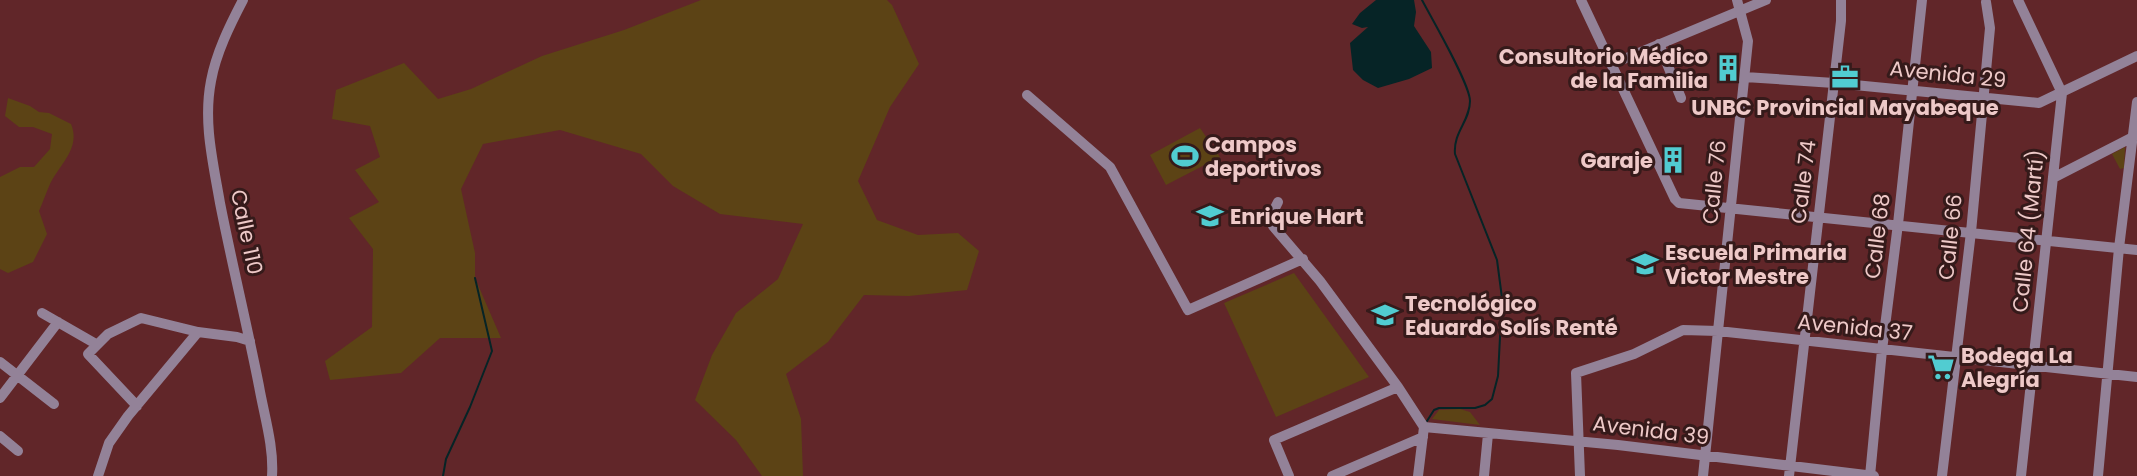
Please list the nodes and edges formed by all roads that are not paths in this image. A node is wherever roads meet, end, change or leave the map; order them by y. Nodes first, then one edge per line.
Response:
1 (243, 0) edge
2 (1581, 0) edge
3 (1766, 0) edge
4 (1841, 0) edge
5 (1922, 0) edge
6 (2018, 0) edge
7 (1986, 2) dead end
8 (1739, 5) edge
9 (1659, 44) junction
10 (2137, 56) edge
11 (1612, 64) junction
12 (1745, 77) junction
13 (1834, 82) junction
14 (1913, 90) junction
15 (2062, 93) junction
16 (1028, 95) dead end
17 (1983, 97) junction
18 (1681, 98) dead end
19 (2137, 102) edge
20 (2135, 136) edge
21 (2053, 178) junction
22 (1278, 202) dead end
23 (1730, 209) junction
24 (1818, 217) junction
25 (1898, 224) junction
26 (1971, 232) junction
27 (2046, 240) junction
28 (2119, 248) junction
29 (2137, 250) edge
30 (1303, 260) junction
31 (42, 313) dead end
32 (58, 322) junction
33 (1718, 331) junction
34 (198, 332) junction
35 (250, 341) junction
36 (1804, 341) junction
37 (96, 344) junction
38 (1881, 350) junction
39 (1956, 358) junction
40 (0, 362) edge
41 (2033, 367) junction
42 (2107, 374) junction
43 (17, 376) junction
44 (2137, 377) edge
45 (1398, 387) junction
46 (0, 398) edge
47 (54, 404) dead end
48 (137, 406) junction
49 (1423, 432) junction
50 (1488, 434) junction
51 (0, 436) edge
52 (1579, 441) junction
53 (18, 451) dead end
54 (1706, 456) junction
55 (1790, 471) edge
56 (98, 476) edge
57 (272, 476) edge
58 (1288, 476) edge
59 (1332, 476) edge
60 (1418, 476) edge
61 (1484, 476) edge
62 (1580, 476) edge
63 (1703, 476) edge
64 (1871, 476) edge
65 (1942, 476) edge
66 (2021, 476) edge
67 (2098, 476) edge

1 - 35 street, Calle 110
2 - 11 street
3 - 8 street
4 - 13 street, Calle 74
5 - 14 street, Calle 68
6 - 15 street
7 - 17 street, Calle 66
8 - 9 street
8 - 12 street, Calle 76
9 - 11 street
9 - 18 street
10 - 15 street, Avenida 29
11 - 23 street
12 - 13 street, Avenida 29
12 - 23 street, Calle 76
13 - 14 street, Avenida 29
13 - 24 street, Calle 74
14 - 17 street, Avenida 29
14 - 25 street, Calle 68
15 - 17 street, Avenida 29
15 - 21 street, Calle 64 (Martí)
16 - 30 street
17 - 26 street, Calle 66
19 - 20 street
20 - 21 street
20 - 28 street
21 - 27 street, Calle 64 (Martí)
22 - 30 street
23 - 24 street
23 - 33 street, Calle 76
24 - 25 street
24 - 36 street, Calle 74
25 - 26 street
25 - 38 street, Calle 68
26 - 27 street
26 - 39 street, Calle 66
27 - 28 street
27 - 41 street, Calle 64 (Martí)
28 - 29 street
28 - 42 street
30 - 45 street
31 - 32 street
32 - 37 street
32 - 43 street
33 - 36 street, Avenida 37
33 - 52 street, Avenida 37
33 - 54 street, Calle 76
34 - 35 street
34 - 37 street
34 - 48 street
35 - 57 street, Calle 110
36 - 38 street, Avenida 37
36 - 55 street, Calle 74
37 - 48 street
38 - 39 street, Avenida 37
38 - 64 street, Calle 68
39 - 41 street, Avenida 37
39 - 65 street, Calle 66
40 - 43 street
41 - 42 street, Avenida 37
41 - 66 street, Calle 64 (Martí)
42 - 44 street, Avenida 37
42 - 67 street
43 - 46 street
43 - 47 street
45 - 49 street
45 - 58 street
48 - 56 street
49 - 50 street, Avenida 39
49 - 59 street
49 - 60 street
50 - 52 street, Avenida 39
50 - 61 street
51 - 53 street
52 - 54 street, Avenida 39
52 - 62 street
54 - 55 street, Avenida 39
54 - 63 street, Calle 76
55 - 64 street, Avenida 39

